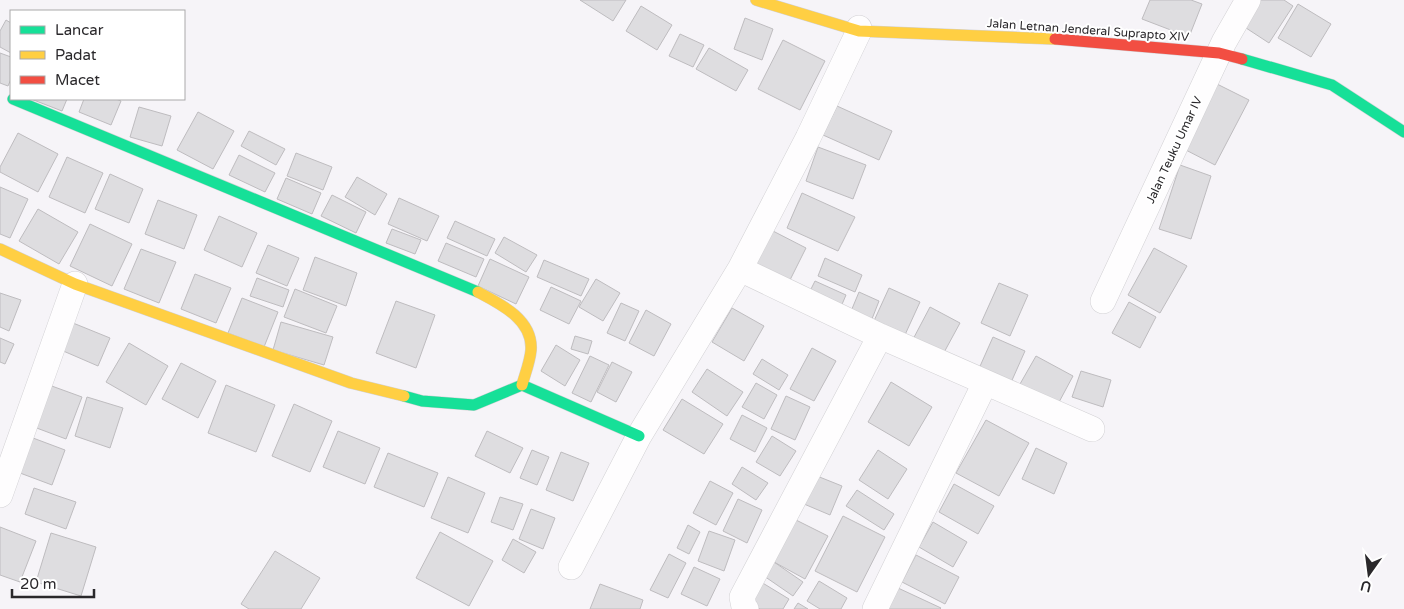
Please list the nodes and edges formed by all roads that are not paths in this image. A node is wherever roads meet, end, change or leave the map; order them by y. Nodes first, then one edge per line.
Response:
1 (756, 0) edge
2 (1248, 0) edge
3 (859, 30) junction
4 (1219, 53) junction
5 (17, 100) edge
6 (1404, 132) edge
7 (0, 249) edge
8 (740, 269) junction
9 (75, 284) junction
10 (1103, 301) dead end
11 (880, 336) junction
12 (985, 383) junction
13 (522, 385) junction
14 (1092, 429) dead end
15 (639, 436) junction
16 (0, 495) edge
17 (571, 567) dead end
18 (746, 609) edge
19 (875, 609) edge

1 - 3 street, Jalan Letnan Jenderal Suprapto XIV
2 - 4 street, Jalan Teuku Umar IV
3 - 4 street, Jalan Letnan Jenderal Suprapto XIV
3 - 8 street
4 - 6 street, Jalan Letnan Jenderal Suprapto XIV
4 - 10 street, Jalan Teuku Umar IV
5 - 13 street
7 - 9 street
8 - 11 street
8 - 15 street
9 - 13 street
9 - 16 street
11 - 12 street
11 - 18 street
12 - 14 street
12 - 19 street
13 - 15 street
15 - 17 street

